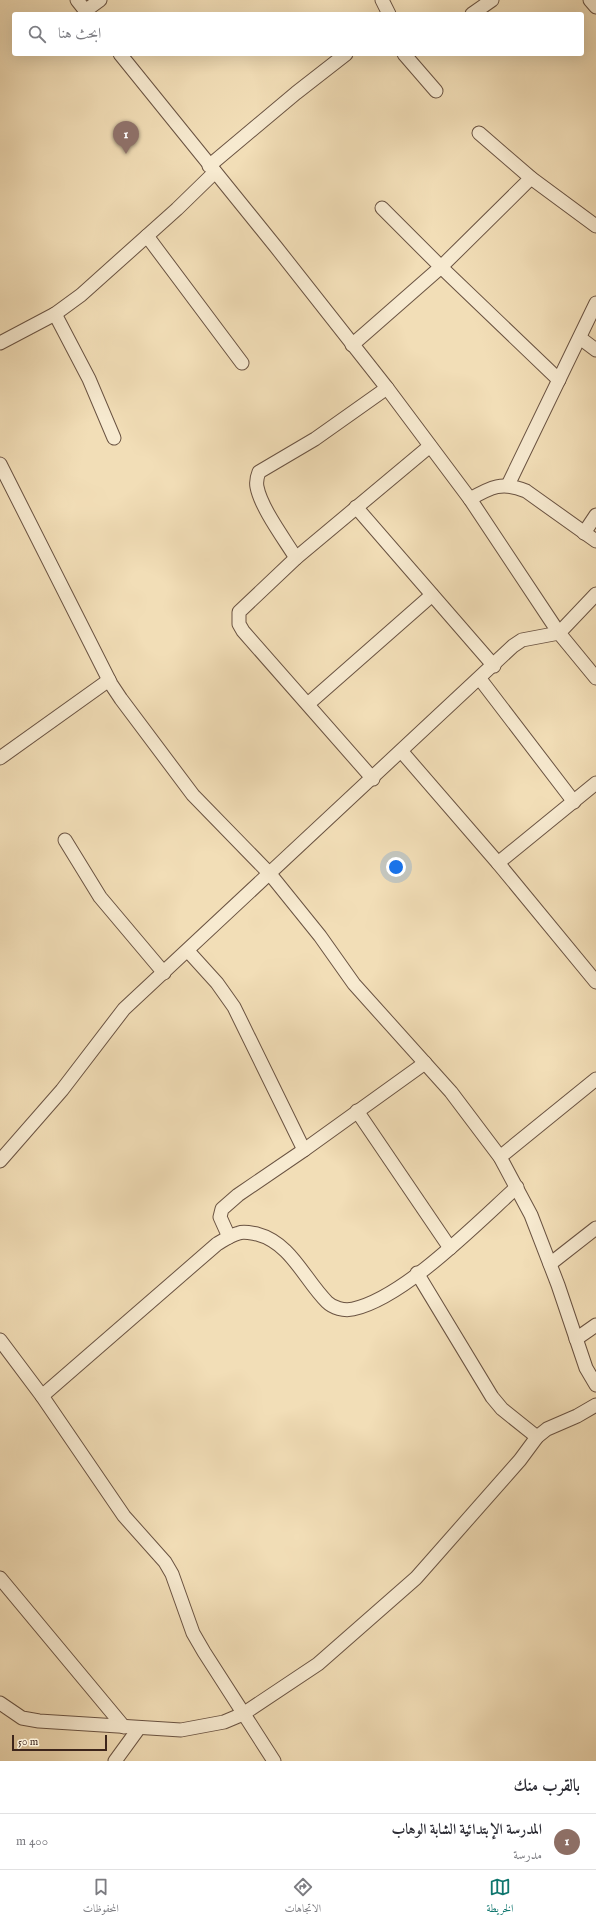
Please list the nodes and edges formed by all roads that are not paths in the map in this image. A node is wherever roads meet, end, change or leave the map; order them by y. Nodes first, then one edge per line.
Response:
1 (77, 0) edge
2 (100, 0) edge
3 (382, 0) edge
4 (492, 0) edge
5 (590, 0) edge
6 (596, 7) edge
7 (87, 12) edge
8 (388, 12) edge
9 (475, 12) edge
10 (122, 56) edge
11 (343, 56) edge
12 (409, 56) edge
13 (436, 91) dead end
14 (479, 133) dead end
15 (212, 169) junction
16 (531, 178) junction
17 (382, 208) dead end
18 (596, 226) edge
19 (147, 236) junction
20 (441, 268) junction
21 (596, 303) edge
22 (55, 314) junction
23 (580, 338) junction
24 (0, 343) edge
25 (352, 345) junction
26 (596, 350) edge
27 (242, 363) dead end
28 (559, 380) junction
29 (386, 388) junction
30 (114, 438) dead end
31 (430, 446) junction
32 (0, 464) edge
33 (508, 485) junction
34 (470, 499) junction
35 (356, 507) junction
36 (596, 515) edge
37 (584, 533) junction
38 (596, 541) edge
39 (296, 558) junction
40 (596, 594) edge
41 (432, 595) junction
42 (559, 633) junction
43 (494, 666) junction
44 (596, 678) edge
45 (480, 679) junction
46 (109, 680) junction
47 (308, 704) junction
48 (402, 752) junction
49 (0, 758) edge
50 (373, 779) junction
51 (596, 783) edge
52 (574, 802) junction
53 (66, 840) dead end
54 (498, 863) junction
55 (270, 874) junction
56 (188, 950) junction
57 (164, 973) junction
58 (595, 978) edge
59 (425, 1063) junction
60 (596, 1079) edge
61 (357, 1111) junction
62 (304, 1150) junction
63 (500, 1157) junction
64 (0, 1162) edge
65 (517, 1187) junction
66 (596, 1228) edge
67 (229, 1238) junction
68 (450, 1248) junction
69 (550, 1264) junction
70 (417, 1274) junction
71 (596, 1325) edge
72 (576, 1339) junction
73 (0, 1340) edge
74 (596, 1385) edge
75 (42, 1396) junction
76 (596, 1405) edge
77 (537, 1437) junction
78 (0, 1578) edge
79 (0, 1703) edge
80 (243, 1714) junction
81 (124, 1727) junction
82 (139, 1728) junction
83 (114, 1761) edge
84 (274, 1761) edge

1 - 7 street
2 - 7 street
3 - 8 street
4 - 9 street
5 - 6 street
10 - 15 street
11 - 15 street
12 - 13 street
14 - 16 street
15 - 19 street
15 - 25 street
16 - 18 street
16 - 20 street
17 - 20 street
19 - 22 street
19 - 27 street
20 - 25 street
20 - 28 street
21 - 23 street
22 - 24 street
22 - 30 street
23 - 26 street
23 - 28 street
25 - 29 street
28 - 33 street
29 - 31 street
29 - 39 street
31 - 34 street
31 - 35 street
32 - 46 street
33 - 34 street
33 - 37 street
34 - 42 street
35 - 39 street
35 - 41 street
36 - 37 street
37 - 38 street
39 - 47 street
40 - 42 street
41 - 43 street
41 - 47 street
42 - 43 street
42 - 44 street
43 - 45 street
45 - 48 street
45 - 52 street
46 - 49 street
46 - 55 street
47 - 50 street
48 - 50 street
48 - 54 street
50 - 55 street
51 - 52 street
52 - 54 street
53 - 57 street
54 - 58 street
55 - 56 street
55 - 59 street
56 - 57 street
56 - 62 street
57 - 64 street
59 - 61 street
59 - 63 street
60 - 63 street
61 - 62 street
61 - 68 street
62 - 67 street
63 - 65 street
65 - 68 street
65 - 69 street
66 - 69 street
67 - 70 street
67 - 75 street
68 - 70 street
69 - 72 street
70 - 77 street
71 - 72 street
72 - 74 street
73 - 75 street
75 - 80 street
76 - 77 street
77 - 80 street
78 - 81 street
79 - 81 street
80 - 82 street
80 - 84 street
81 - 82 street
82 - 83 street

